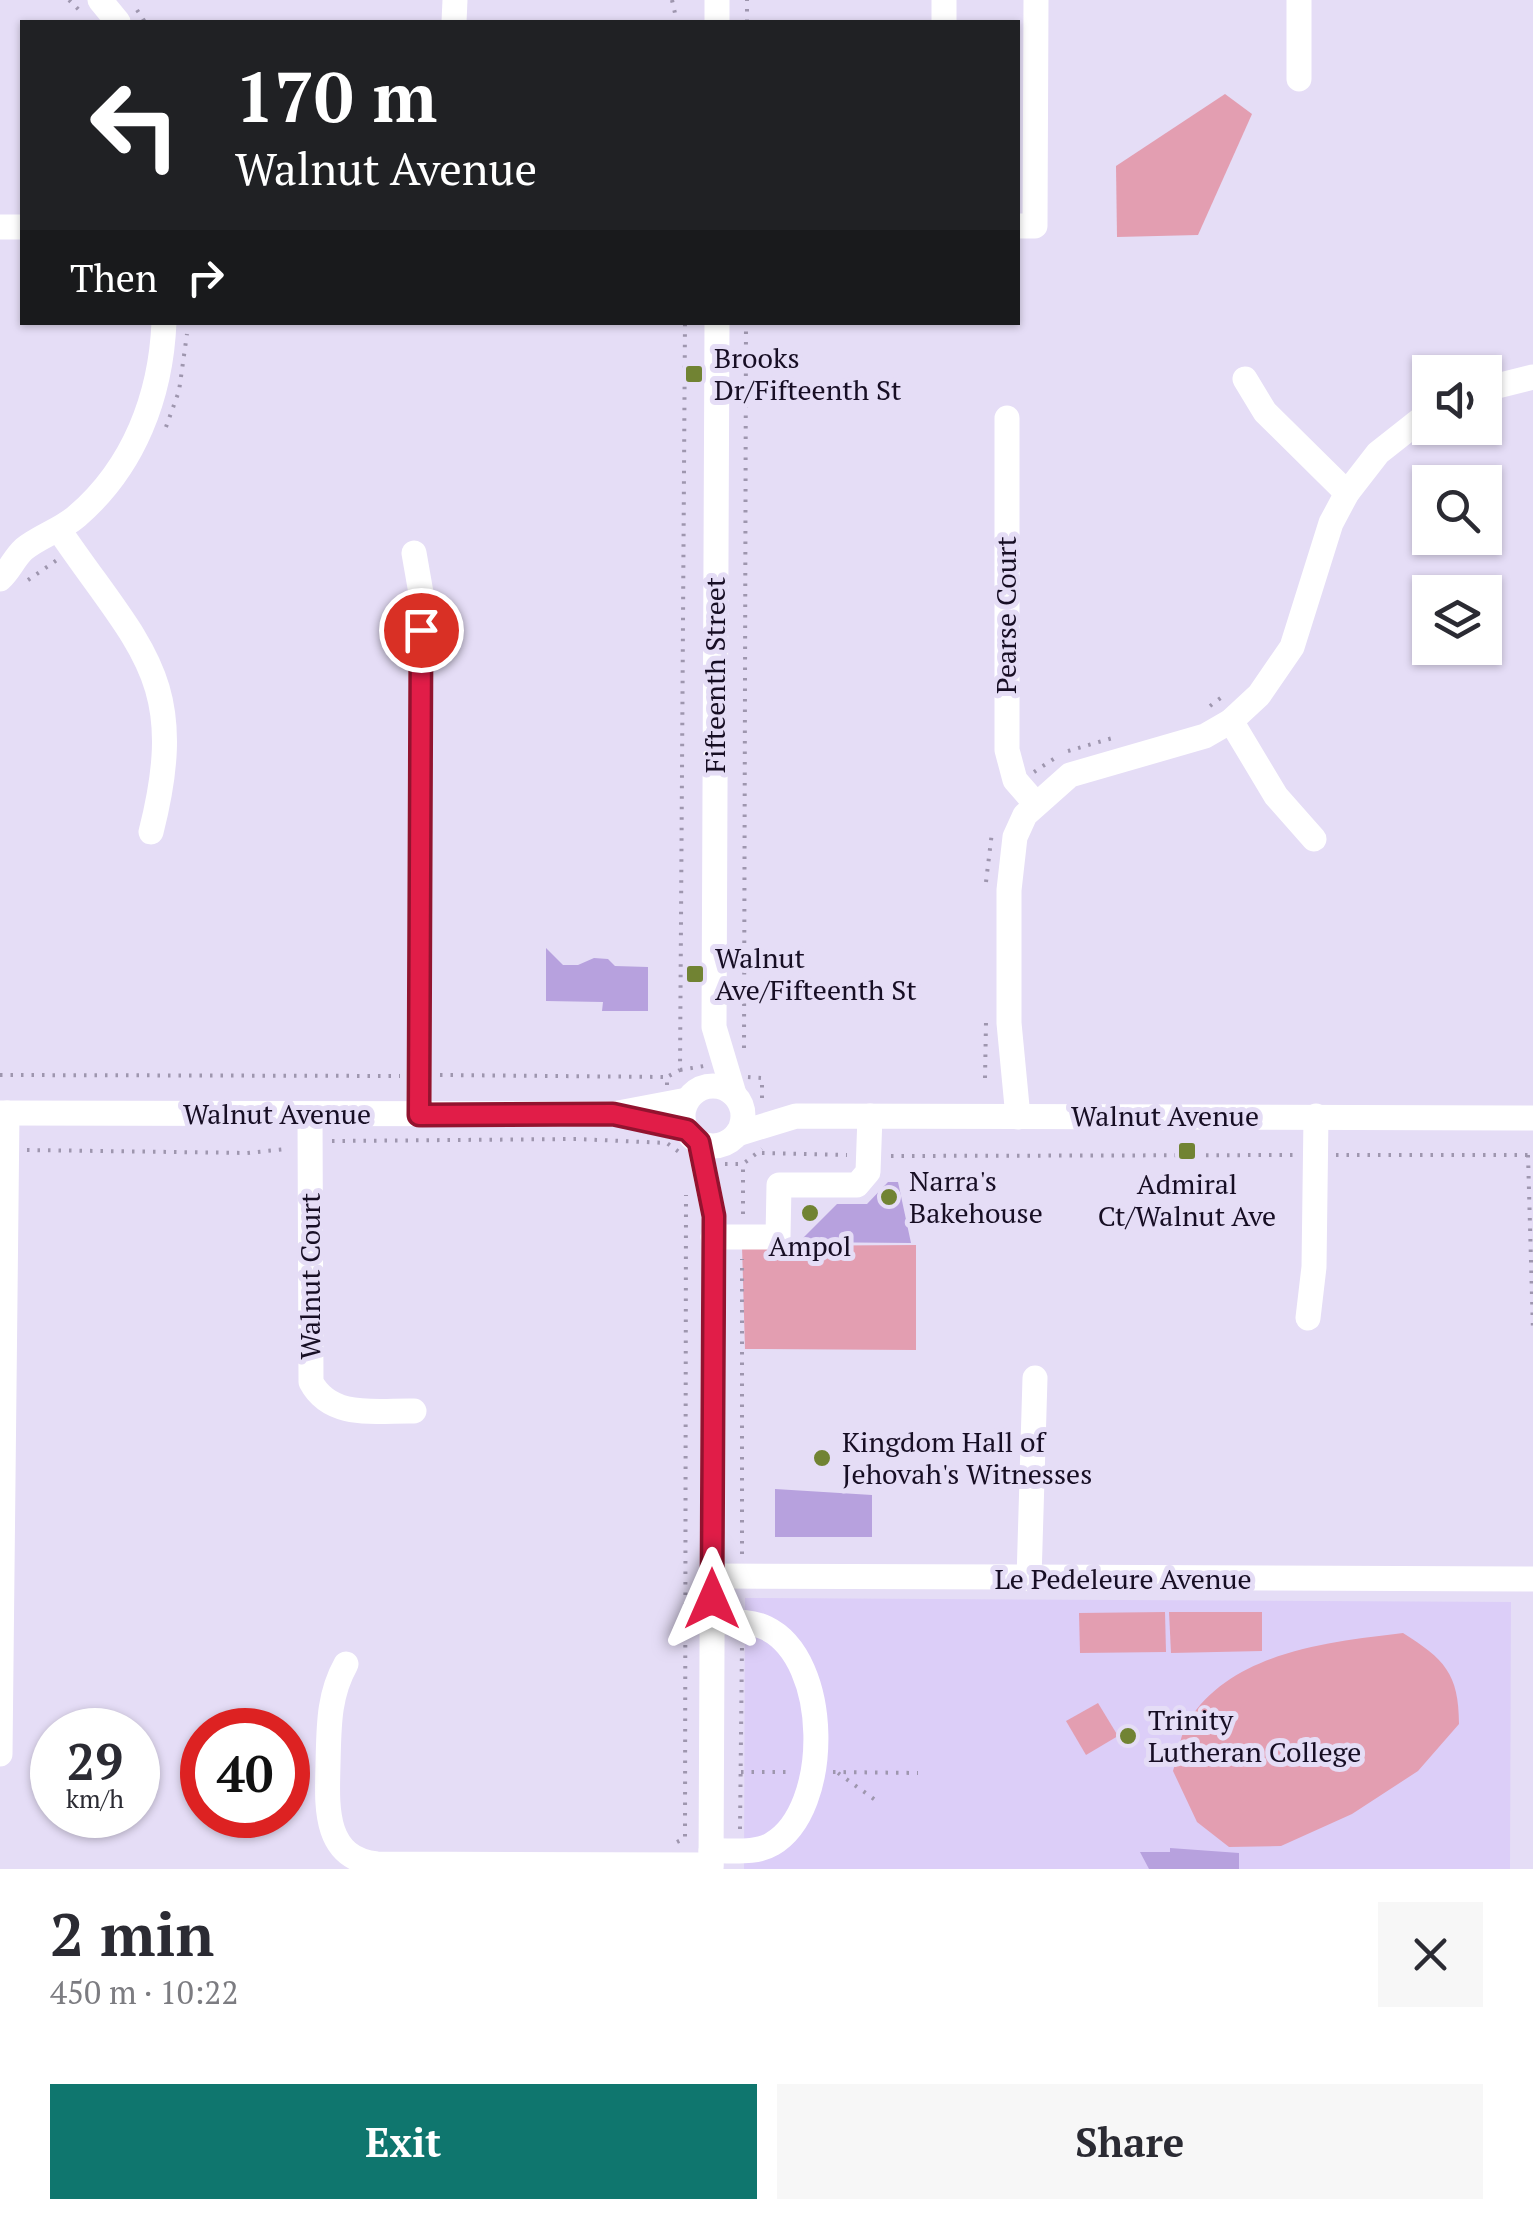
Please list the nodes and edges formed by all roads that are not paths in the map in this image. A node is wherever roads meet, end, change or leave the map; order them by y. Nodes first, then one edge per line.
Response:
1 (100, 0) edge
2 (1036, 0) edge
3 (1298, 0) edge
4 (116, 20) edge
5 (1299, 79) dead end
6 (1020, 226) edge
7 (164, 325) edge
8 (716, 325) edge
9 (1533, 377) edge
10 (1245, 379) dead end
11 (1502, 385) edge
12 (1007, 418) dead end
13 (1412, 426) edge
14 (1347, 493) junction
15 (66, 540) junction
16 (414, 553) dead end
17 (13, 581) edge
18 (1231, 720) junction
19 (1027, 794) junction
20 (152, 832) dead end
21 (1314, 839) dead end
22 (714, 1028) junction
23 (749, 1105) junction
24 (4, 1114) edge
25 (310, 1114) junction
26 (419, 1115) junction
27 (870, 1116) junction
28 (1316, 1116) junction
29 (1010, 1117) junction
30 (1533, 1118) edge
31 (682, 1125) junction
32 (735, 1136) junction
33 (714, 1227) junction
34 (1308, 1318) dead end
35 (1035, 1378) dead end
36 (414, 1411) dead end
37 (712, 1576) junction
38 (1029, 1579) junction
39 (1533, 1579) edge
40 (713, 1622) junction
41 (346, 1664) dead end
42 (0, 1754) edge
43 (712, 1861) edge

1 - 4 street
2 - 6 street
3 - 5 street
7 - 15 street
8 - 22 street, Fifteenth Street
9 - 11 street
10 - 14 street
12 - 19 street, Pearse Court
13 - 14 street
14 - 18 street
15 - 17 street
15 - 20 street
16 - 26 street
18 - 19 street
18 - 21 street
19 - 29 street
22 - 23 street, Fifteenth Street
22 - 31 street, Fifteenth Street
23 - 27 street, Walnut Avenue
23 - 31 street, Walnut Avenue
23 - 32 street, Fifteenth Street
24 - 25 street, Walnut Avenue
24 - 42 street
25 - 26 street, Walnut Avenue
25 - 36 street, Walnut Court
26 - 31 street, Walnut Avenue
27 - 29 street, Walnut Avenue
27 - 33 street
28 - 29 street, Walnut Avenue
28 - 30 street, Walnut Avenue
28 - 34 street
31 - 32 street
31 - 33 street, Fifteenth Street
32 - 33 street, Fifteenth Street
33 - 37 street, Fifteenth Street
35 - 38 street
37 - 38 street, Le Pedeleure Avenue
37 - 40 street, Fifteenth Street
38 - 39 street, Le Pedeleure Avenue
40 - 43 street, Fifteenth Street
40 - 43 street
41 - 43 street

